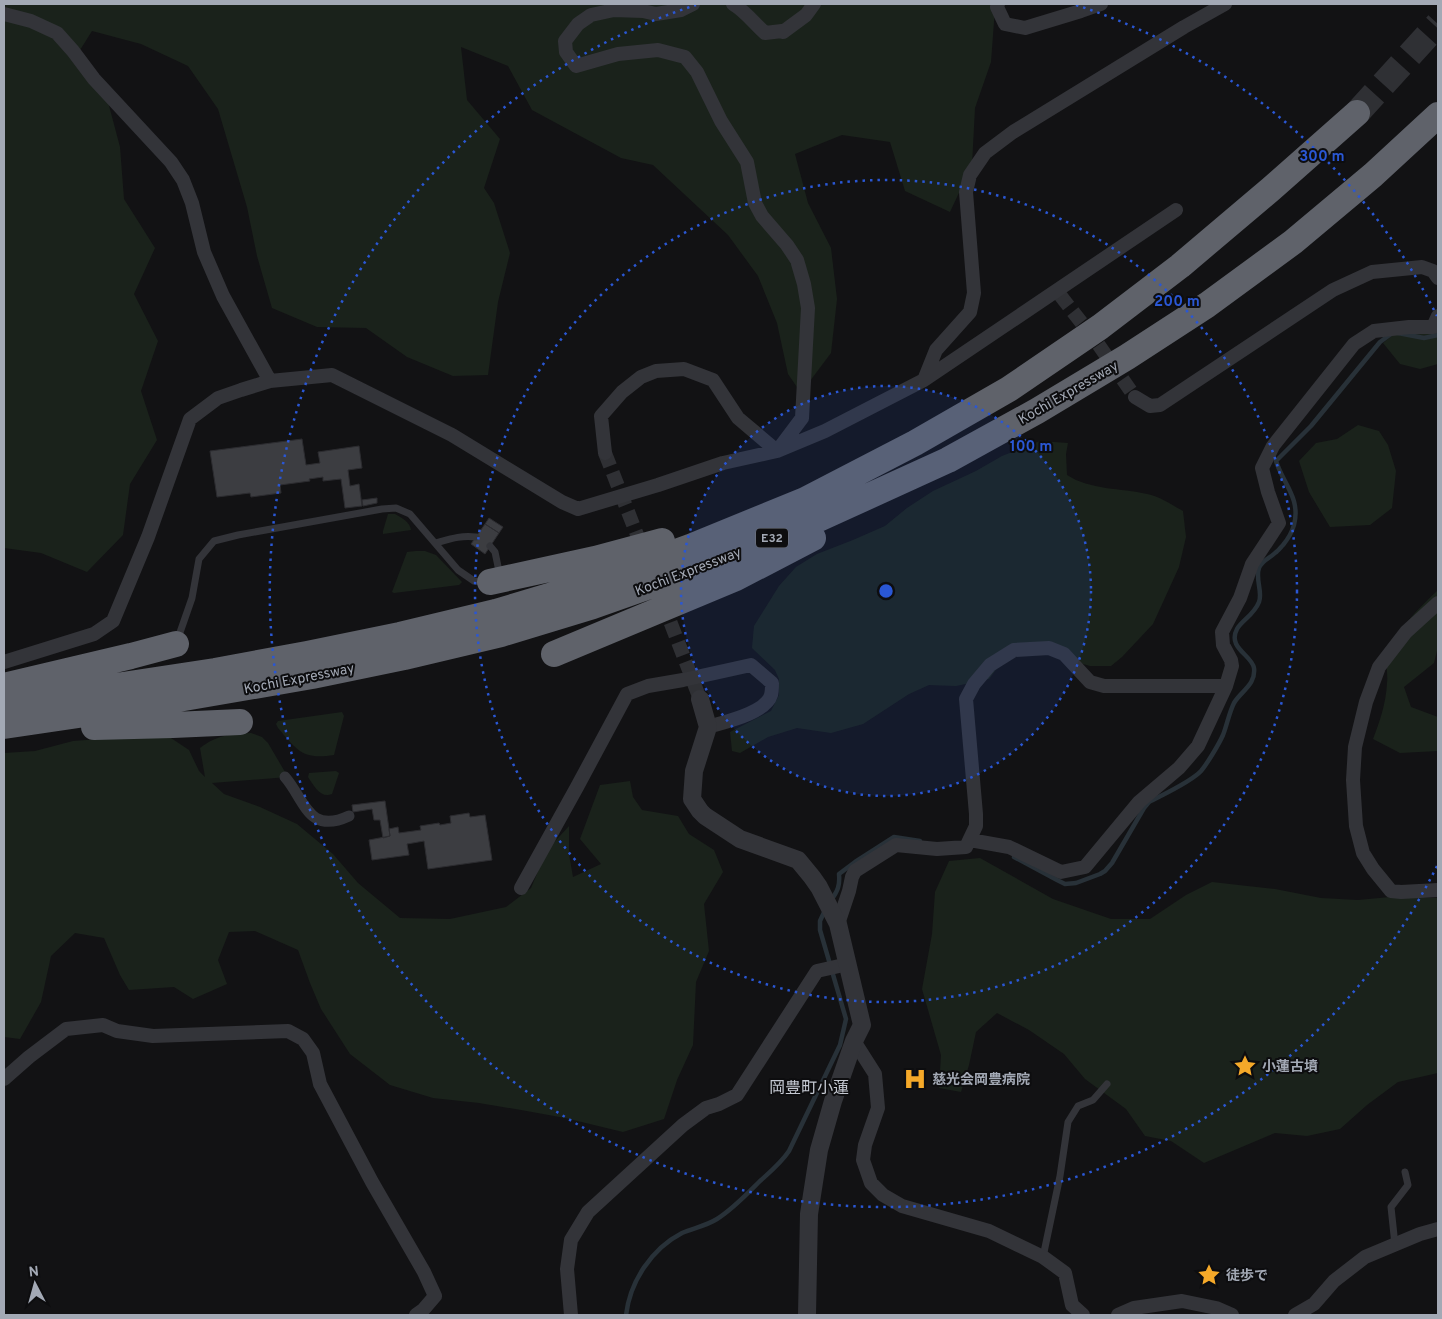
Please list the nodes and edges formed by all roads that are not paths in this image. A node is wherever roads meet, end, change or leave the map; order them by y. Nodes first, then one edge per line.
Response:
1 (693, 4) edge
2 (733, 4) edge
3 (814, 4) edge
4 (998, 4) edge
5 (1101, 4) edge
6 (1225, 4) edge
7 (4, 14) edge
8 (1356, 113) tunnel mouth
9 (1438, 115) edge
10 (1176, 210) dead end
11 (1438, 278) edge
12 (1438, 316) edge
13 (924, 380) junction
14 (270, 382) junction
15 (1135, 396) tunnel mouth
16 (915, 443) junction
17 (778, 451) junction
18 (605, 453) tunnel mouth
19 (948, 460) junction
20 (476, 537) dead end
21 (436, 544) junction
22 (490, 546) dead end
23 (495, 581) junction
24 (1438, 603) edge
25 (176, 644) joint
26 (554, 654) dead end
27 (4, 662) edge
28 (4, 686) edge
29 (1226, 686) junction
30 (700, 698) tunnel mouth
31 (4, 703) edge
32 (240, 722) dead end
33 (4, 726) edge
34 (708, 727) junction
35 (4, 734) edge
36 (284, 777) dead end
37 (349, 816) dead end
38 (968, 843) junction
39 (521, 888) dead end
40 (1438, 890) edge
41 (835, 918) junction
42 (836, 967) junction
43 (854, 1041) junction
44 (4, 1079) edge
45 (1107, 1084) dead end
46 (1405, 1172) dead end
47 (1438, 1228) edge
48 (1395, 1245) junction
49 (1043, 1257) junction
50 (416, 1315) edge
51 (571, 1315) edge
52 (807, 1315) edge
53 (1084, 1315) edge
54 (1118, 1315) edge
55 (1232, 1315) edge
56 (1295, 1315) edge

1 - 17 street
2 - 3 street
4 - 5 street
6 - 13 street
7 - 14 street
8 - 16 highway, Kochi Expressway / E32
9 - 19 highway, Kochi Expressway / E32
10 - 13 street
11 - 15 street
12 - 29 street
13 - 17 street
14 - 17 street
14 - 27 street
16 - 23 highway
16 - 31 highway, Kochi Expressway / E32
17 - 18 street
19 - 26 highway
19 - 33 highway, Kochi Expressway / E32
20 - 21 lane
21 - 23 lane
21 - 25 lane
22 - 23 lane
24 - 40 street
25 - 28 highway
29 - 38 street
29 - 38 street
30 - 34 street
32 - 35 highway
34 - 39 street
34 - 41 street
36 - 37 street
38 - 41 street
41 - 42 street
42 - 43 street
42 - 51 street
43 - 49 street
43 - 52 street
44 - 50 street
45 - 49 lane
46 - 48 lane
47 - 48 street
48 - 56 street
49 - 53 street
54 - 55 street

